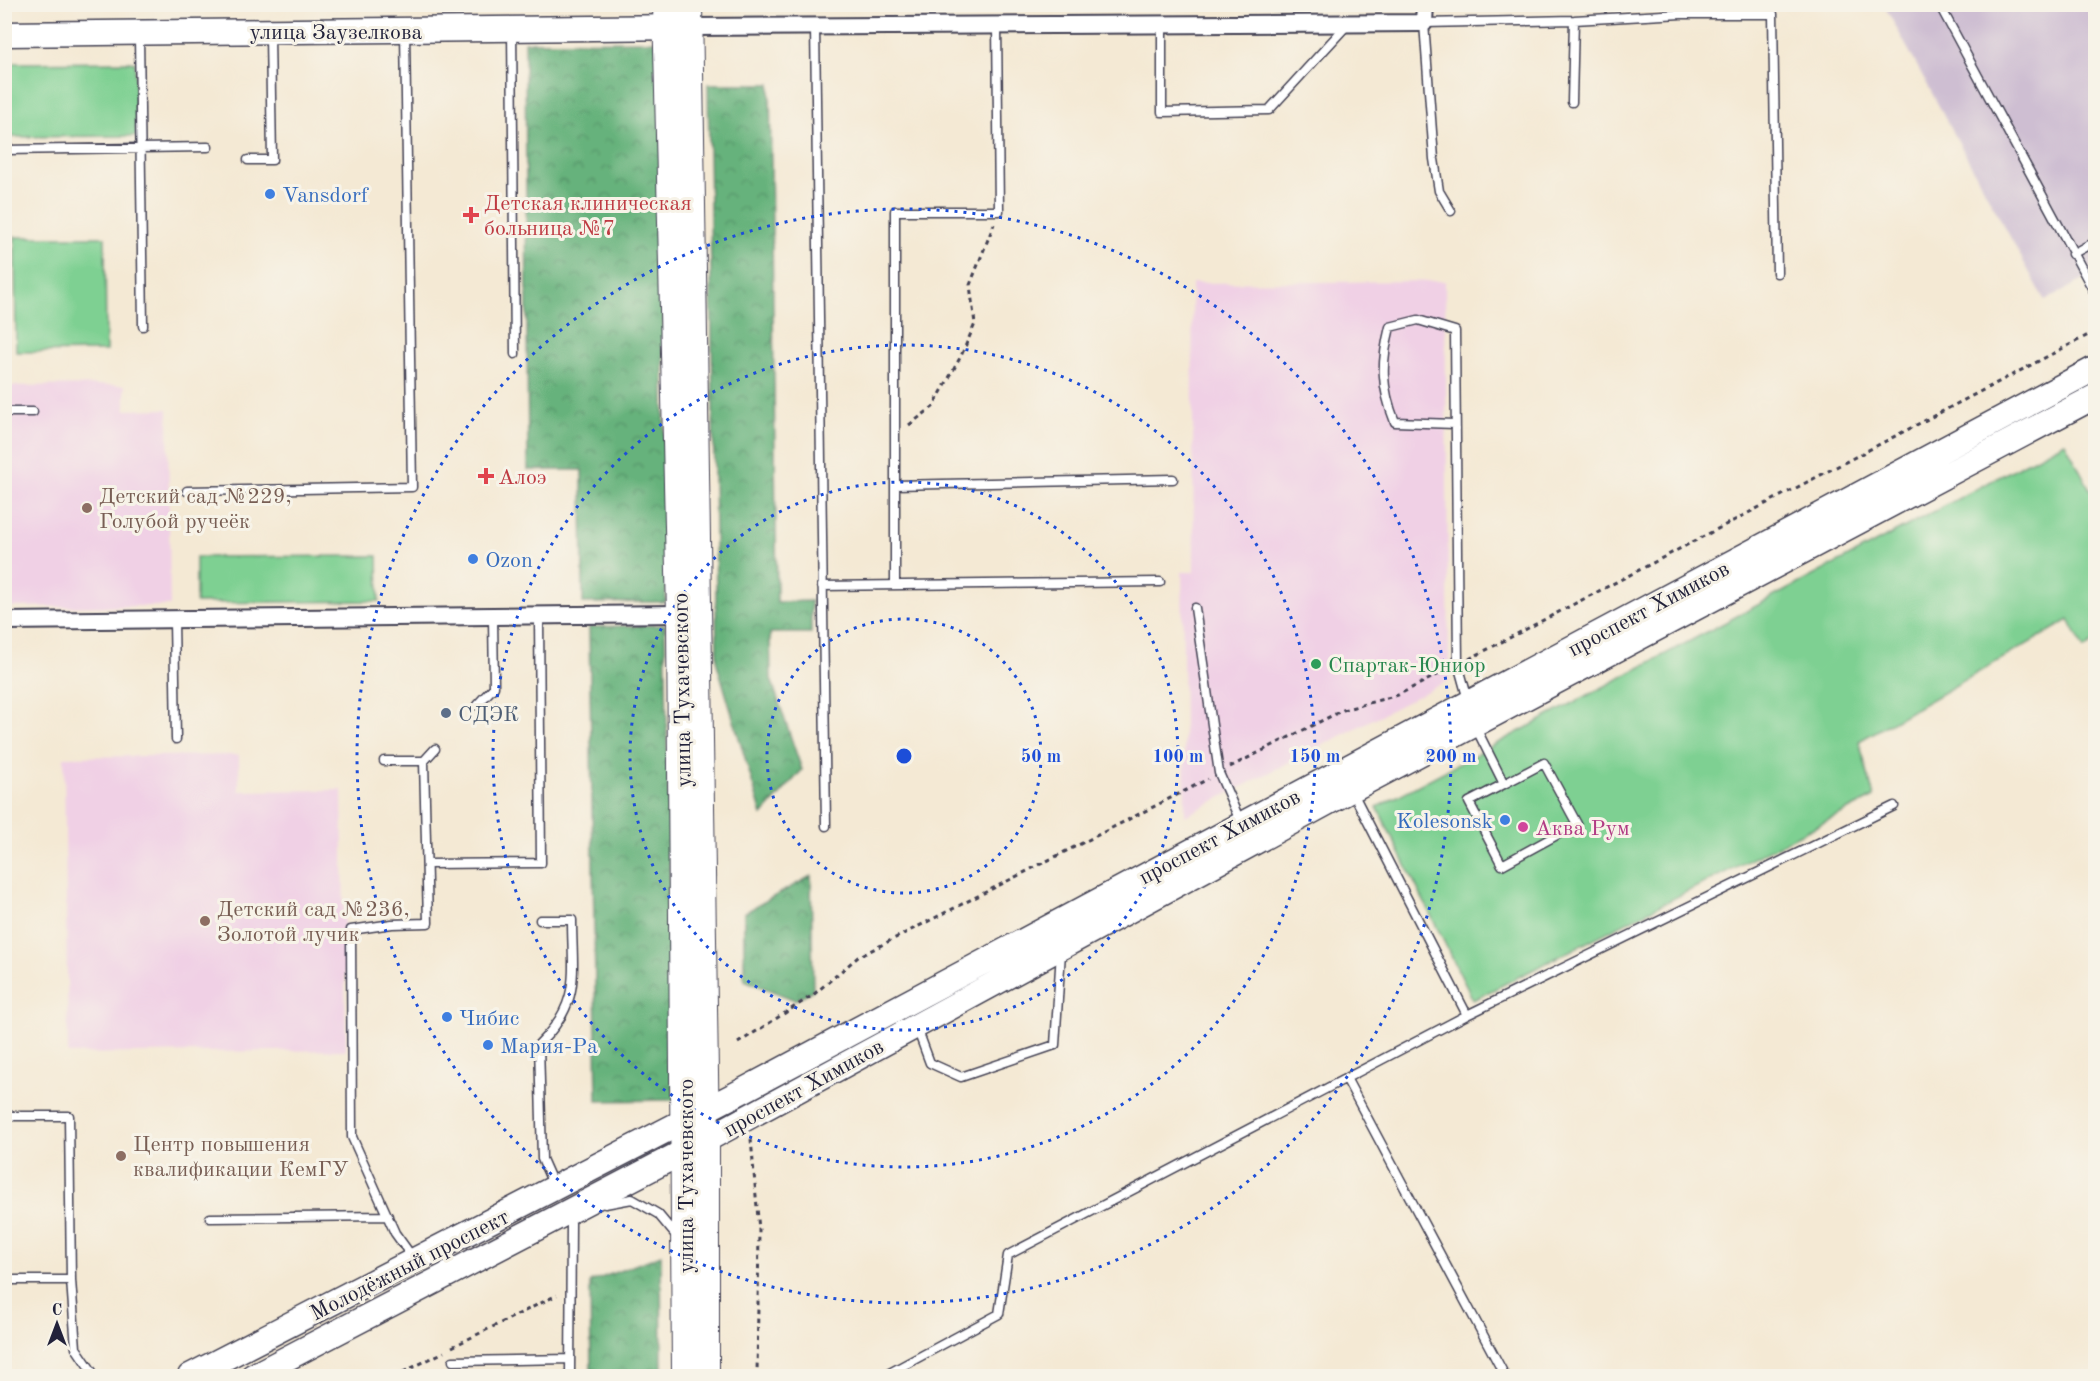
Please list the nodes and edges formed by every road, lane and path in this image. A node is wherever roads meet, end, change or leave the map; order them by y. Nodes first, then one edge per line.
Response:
1 (1425, 4) edge
2 (1687, 4) edge
3 (1939, 4) edge
4 (1681, 14) junction
5 (678, 16) edge
6 (1574, 20) junction
7 (1424, 23) junction
8 (1162, 24) junction
9 (1349, 24) junction
10 (997, 25) junction
11 (815, 27) junction
12 (512, 29) junction
13 (270, 31) junction
14 (405, 31) junction
15 (139, 32) junction
16 (4, 34) edge
17 (1572, 102) dead end
18 (208, 147) dead end
19 (140, 148) junction
20 (4, 150) edge
21 (249, 160) dead end
22 (999, 211) junction
23 (1451, 211) dead end
24 (2096, 241) edge
25 (2072, 254) junction
26 (1777, 273) dead end
27 (2096, 295) edge
28 (143, 327) dead end
29 (515, 354) dead end
30 (2096, 368) edge
31 (2096, 396) edge
32 (4, 412) edge
33 (33, 412) dead end
34 (1455, 424) junction
35 (895, 435) junction
36 (1173, 479) dead end
37 (895, 485) junction
38 (187, 491) dead end
39 (1160, 582) dead end
40 (895, 585) junction
41 (822, 586) junction
42 (1195, 608) dead end
43 (680, 614) junction
44 (494, 617) junction
45 (539, 617) junction
46 (174, 620) junction
47 (4, 621) edge
48 (477, 705) dead end
49 (1472, 714) junction
50 (176, 738) dead end
51 (435, 749) dead end
52 (384, 761) dead end
53 (424, 761) junction
54 (1347, 780) junction
55 (1504, 784) junction
56 (1894, 806) dead end
57 (1241, 824) junction
58 (826, 826) dead end
59 (428, 864) junction
60 (540, 920) dead end
61 (1062, 946) junction
62 (826, 983) dead end
63 (1467, 1015) junction
64 (916, 1025) junction
65 (738, 1043) dead end
66 (1346, 1078) junction
67 (695, 1115) junction
68 (4, 1116) edge
69 (751, 1136) dead end
70 (696, 1146) junction
71 (627, 1151) joint
72 (556, 1188) junction
73 (599, 1208) dead end
74 (388, 1216) junction
75 (210, 1218) dead end
76 (581, 1218) dead end
77 (546, 1222) junction
78 (572, 1223) junction
79 (686, 1247) junction
80 (415, 1261) junction
81 (4, 1280) edge
82 (71, 1280) junction
83 (571, 1288) junction
84 (570, 1359) junction
85 (453, 1361) dead end
86 (95, 1377) edge
87 (190, 1377) edge
88 (254, 1377) edge
89 (395, 1377) edge
90 (570, 1377) edge
91 (686, 1377) edge
92 (706, 1377) edge
93 (757, 1377) edge
94 (884, 1377) edge
95 (1505, 1377) edge

1 - 7 street
2 - 4 lane
3 - 25 lane
4 - 6 lane
4 - 26 lane
5 - 11 street, улица Заузелкова
5 - 12 main road, улица Заузелкова
5 - 43 main road, улица Тухачевского
5 - 67 main road, улица Тухачевского
6 - 7 lane
6 - 17 lane
7 - 9 street, улица Заузелкова
7 - 23 lane
8 - 9 street, улица Заузелкова
8 - 9 lane
8 - 10 street, улица Заузелкова
10 - 11 street, улица Заузелкова
10 - 22 lane
11 - 41 lane
12 - 14 main road, улица Заузелкова
12 - 29 lane
13 - 14 main road, улица Заузелкова
13 - 15 main road, улица Заузелкова
13 - 21 lane
14 - 38 lane
15 - 16 main road, улица Заузелкова
15 - 19 lane
18 - 19 lane
19 - 20 lane
19 - 28 lane
22 - 35 path
22 - 35 lane
24 - 25 lane
25 - 27 lane
30 - 49 main road, проспект Химиков
31 - 49 main road, проспект Химиков
32 - 33 lane
34 - 34 lane
34 - 49 lane
35 - 37 lane
36 - 37 lane
37 - 40 lane
39 - 40 lane
40 - 41 lane
41 - 58 lane
42 - 57 lane
43 - 45 street
43 - 67 main road, улица Тухачевского
44 - 45 street
44 - 46 street
44 - 48 lane
45 - 59 lane
46 - 47 street
46 - 50 lane
49 - 54 main road, проспект Химиков
49 - 55 lane
51 - 53 lane
52 - 53 lane
53 - 59 lane
54 - 57 main road, проспект Химиков
54 - 61 main road, проспект Химиков
54 - 63 lane
55 - 55 lane
56 - 63 lane
57 - 67 main road, проспект Химиков
59 - 74 lane
60 - 72 lane
61 - 64 main road, проспект Химиков
61 - 64 lane
62 - 65 path
63 - 66 lane
64 - 70 main road, проспект Химиков
66 - 94 lane
66 - 95 lane
67 - 70 main road, улица Тухачевского
67 - 71 main road, проспект Химиков
68 - 82 lane
69 - 93 path
70 - 77 main road, Молодёжный проспект
70 - 79 main road, улица Тухачевского
70 - 92 main road, улица Тухачевского
71 - 72 main road, Молодёжный проспект
72 - 80 main road, Молодёжный проспект
73 - 79 lane
74 - 75 lane
74 - 80 lane
76 - 78 lane
77 - 78 lane
77 - 88 main road, Молодёжный проспект
78 - 83 lane
79 - 91 main road, улица Тухачевского
80 - 87 main road, Молодёжный проспект
81 - 82 lane
82 - 86 lane
83 - 84 lane
83 - 89 path
84 - 85 lane
84 - 90 lane

